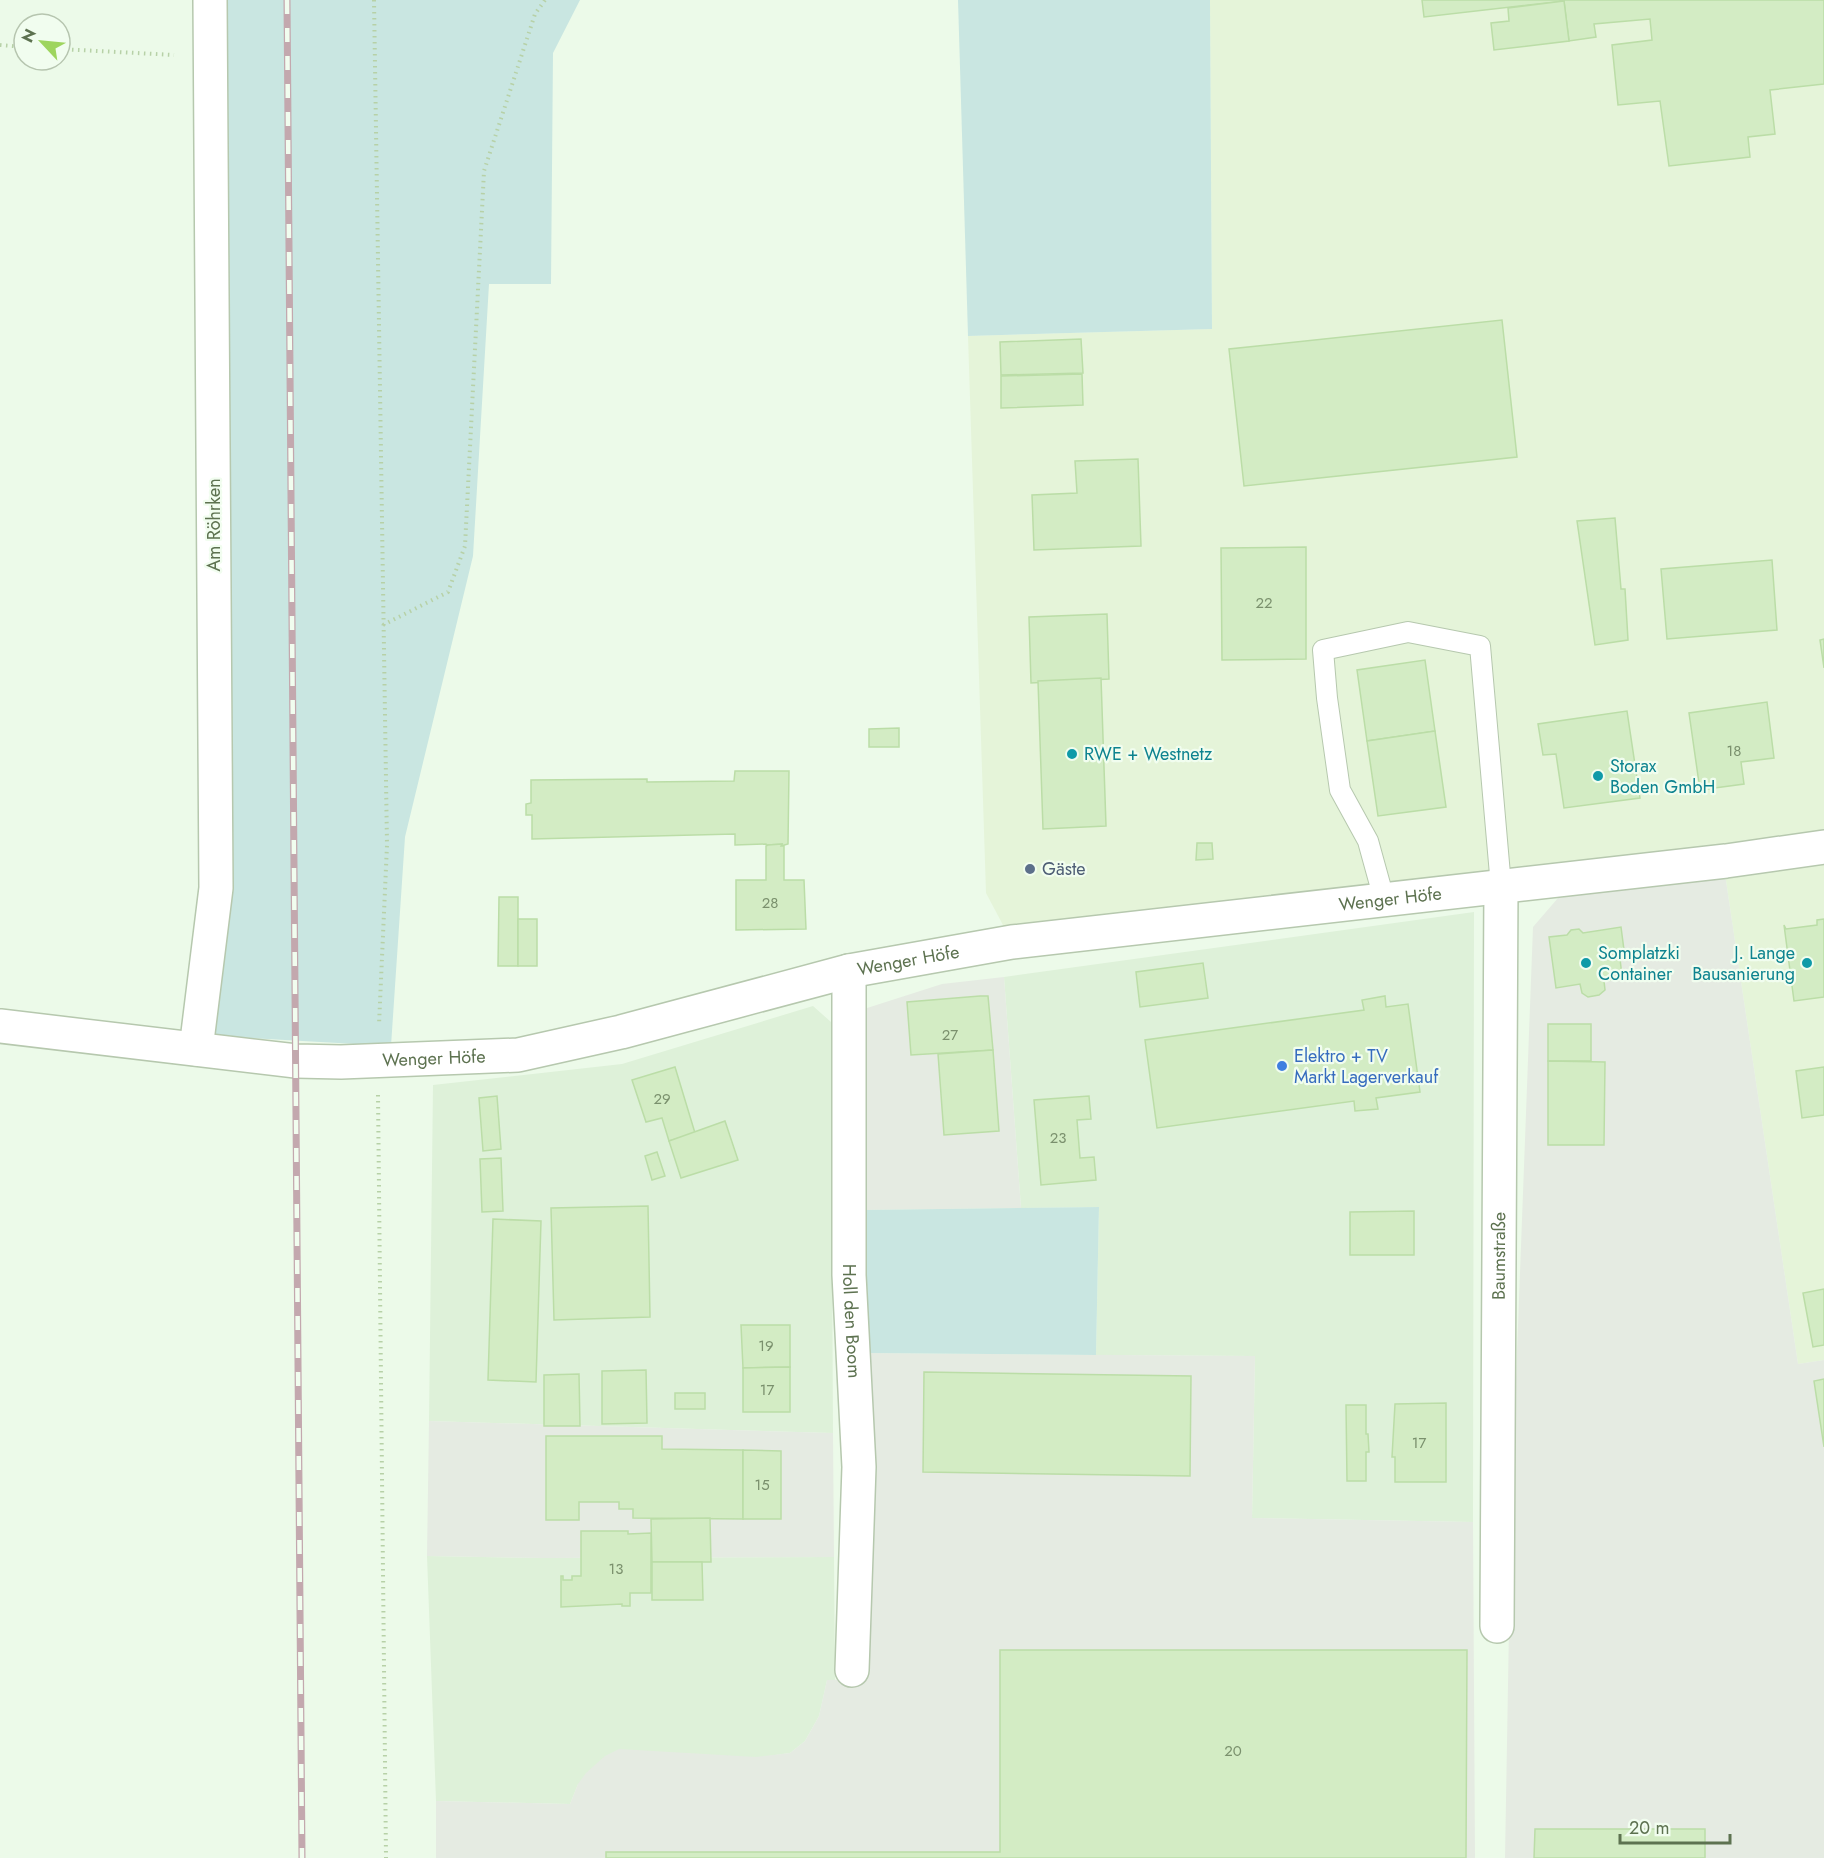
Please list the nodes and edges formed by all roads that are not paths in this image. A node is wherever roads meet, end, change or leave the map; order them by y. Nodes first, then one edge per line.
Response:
1 (210, 0) edge
2 (1824, 847) edge
3 (1501, 886) junction
4 (1384, 899) junction
5 (849, 971) junction
6 (0, 1026) edge
7 (196, 1049) junction
8 (1497, 1626) dead end
9 (852, 1670) dead end

1 - 7 street, Am Röhrken
2 - 3 street, Wenger Höfe
3 - 4 street, Wenger Höfe
3 - 4 lane
3 - 8 street, Baumstraße
4 - 5 street, Wenger Höfe
5 - 7 street, Wenger Höfe
5 - 9 street, Holl den Boom
6 - 7 street, Wenger Höfe

